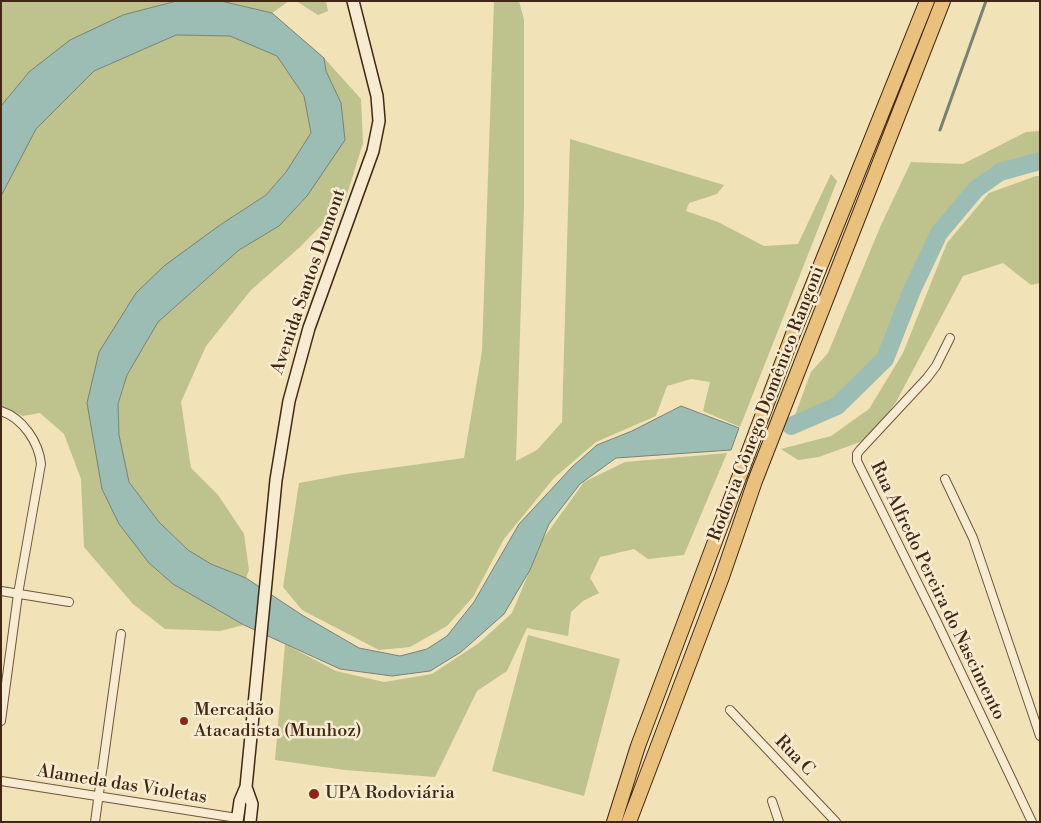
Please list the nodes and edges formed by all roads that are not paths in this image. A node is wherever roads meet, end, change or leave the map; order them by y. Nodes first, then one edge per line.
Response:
1 (353, 1) edge
2 (919, 1) edge
3 (927, 1) edge
4 (943, 1) edge
5 (895, 82) junction
6 (950, 338) dead end
7 (1, 411) edge
8 (945, 479) dead end
9 (1, 592) edge
10 (18, 594) junction
11 (69, 602) dead end
12 (121, 634) dead end
13 (730, 710) dead end
14 (1, 721) edge
15 (1040, 736) edge
16 (1, 782) edge
17 (246, 787) junction
18 (99, 796) junction
19 (772, 801) dead end
20 (237, 820) edge
21 (95, 822) edge
22 (250, 822) edge
23 (614, 822) edge
24 (629, 822) edge
25 (779, 822) edge
26 (836, 822) edge
27 (1032, 822) edge

1 - 17 main road, Avenida Santos Dumont
2 - 5 highway
3 - 5 highway, Rodovia Cônego Domênico Rangoni
4 - 24 highway, Rodovia Cônego Domênico Rangoni
5 - 23 highway, Rodovia Cônego Domênico Rangoni
6 - 27 street, Rua Alfredo Pereira do Nascimento
7 - 10 street
8 - 15 street
9 - 10 street
10 - 11 street
10 - 14 street
12 - 18 street
13 - 26 street, Rua C
16 - 18 street, Alameda das Violetas
17 - 20 main road, Avenida Santos Dumont
17 - 22 main road, Avenida Santos Dumont
18 - 20 street, Alameda das Violetas
18 - 21 street
19 - 25 street

